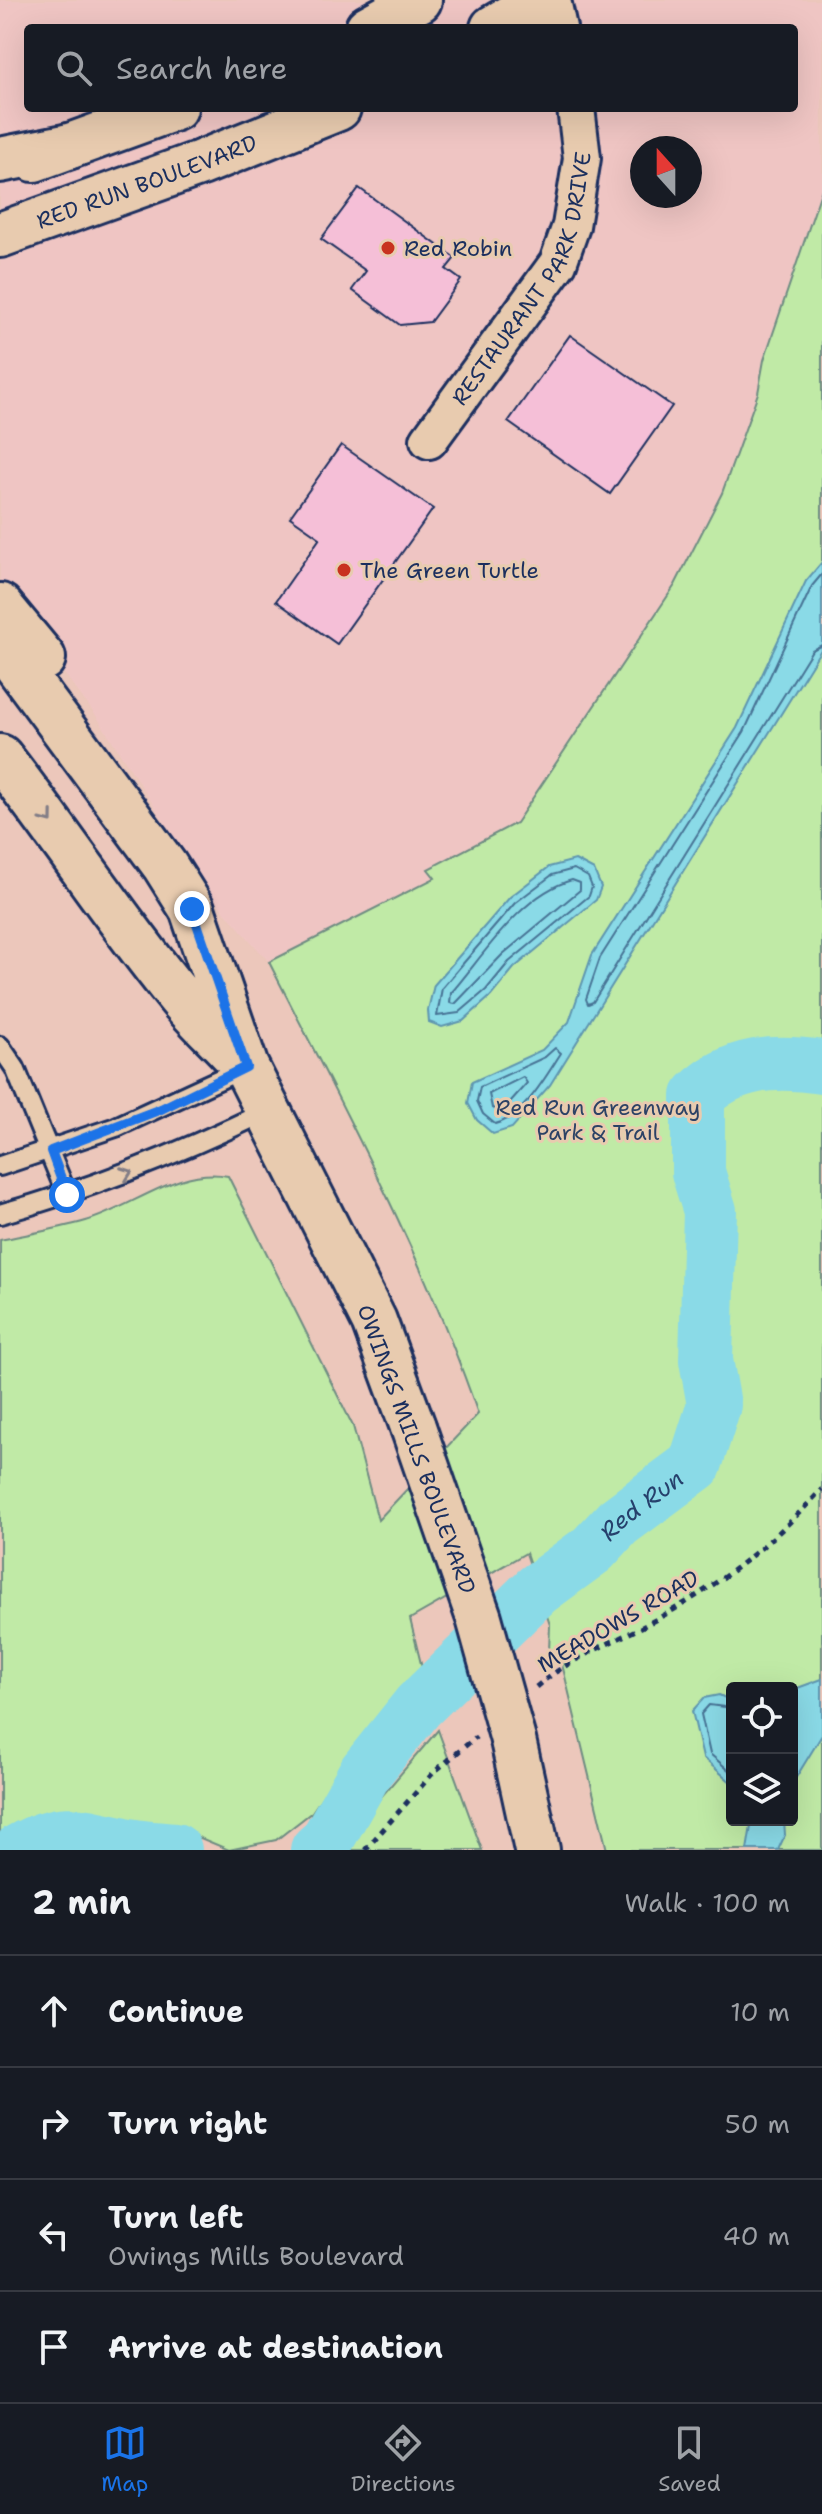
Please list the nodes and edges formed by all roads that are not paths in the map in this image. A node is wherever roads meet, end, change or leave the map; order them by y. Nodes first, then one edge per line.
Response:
1 (419, 0) edge
2 (540, 0) edge
3 (552, 0) edge
4 (375, 24) edge
5 (500, 24) edge
6 (557, 24) edge
7 (164, 112) edge
8 (328, 112) edge
9 (576, 112) edge
10 (70, 146) junction
11 (0, 160) edge
12 (0, 171) edge
13 (0, 235) edge
14 (429, 440) dead end
15 (0, 606) edge
16 (0, 643) edge
17 (0, 757) edge
18 (165, 866) junction
19 (0, 1046) edge
20 (246, 1067) junction
21 (270, 1110) junction
22 (51, 1151) junction
23 (0, 1166) edge
24 (67, 1195) junction
25 (0, 1214) edge
26 (537, 1850) edge

1 - 4 main road
2 - 5 main road
3 - 6 street
7 - 10 main road
8 - 13 main road, RED RUN BOULEVARD
9 - 14 street, RESTAURANT PARK DRIVE
10 - 11 main road
10 - 12 main road
15 - 18 main road
16 - 18 main road, OWINGS MILLS BOULEVARD
17 -> 20 main road, OWINGS MILLS BOULEVARD
18 - 20 main road, OWINGS MILLS BOULEVARD
19 - 22 lane
20 - 21 main road, OWINGS MILLS BOULEVARD
20 - 22 lane
24 -> 21 lane
21 - 26 main road, OWINGS MILLS BOULEVARD, bridge
22 - 23 lane
22 - 24 lane
24 - 25 lane

